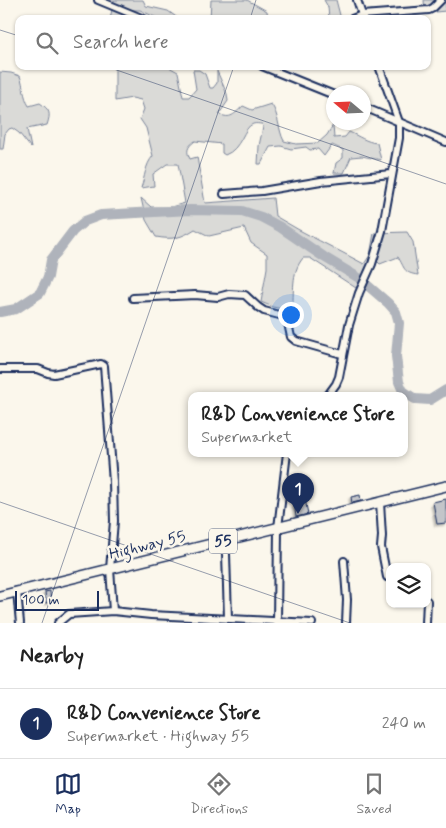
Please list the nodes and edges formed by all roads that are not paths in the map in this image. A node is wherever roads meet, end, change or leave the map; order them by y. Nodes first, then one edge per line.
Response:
1 (98, 0) edge
2 (357, 0) edge
3 (441, 0) edge
4 (107, 2) edge
5 (135, 15) edge
6 (362, 15) edge
7 (382, 15) edge
8 (272, 70) edge
9 (380, 70) edge
10 (326, 92) edge
11 (371, 111) edge
12 (399, 122) junction
13 (446, 142) edge
14 (391, 174) junction
15 (224, 194) dead end
16 (133, 298) dead end
17 (342, 354) junction
18 (0, 369) edge
19 (330, 392) edge
20 (287, 457) edge
21 (446, 486) edge
22 (380, 502) junction
23 (278, 528) junction
24 (220, 542) junction
25 (344, 561) dead end
26 (110, 569) junction
27 (386, 572) edge
28 (17, 592) junction
29 (0, 596) edge
30 (427, 608) edge
31 (113, 611) junction
32 (228, 618) junction
33 (277, 622) edge
34 (20, 623) edge
35 (58, 623) edge
36 (312, 623) edge
37 (346, 623) edge
38 (426, 623) edge

1 - 4 street
2 - 6 street
3 - 7 street
4 - 5 street
8 - 10 street
9 - 12 street
11 - 12 street
12 - 13 street
12 - 14 street
14 - 15 street
14 - 17 street
16 - 17 street
17 - 19 street
18 - 26 street
20 - 23 street
21 - 22 highway, Highway 55 / 55
22 - 23 highway, Highway 55 / 55
22 - 27 street
23 - 24 highway, Highway 55 / 55
23 - 33 street
24 - 26 highway, Highway 55 / 55
24 - 32 street
25 - 37 street
26 - 28 highway, Highway 55 / 55
26 - 31 street
28 - 29 highway, Highway 55 / 55
28 - 34 street
30 - 38 street
31 - 32 street
31 - 35 street
32 - 33 street
33 - 36 street

